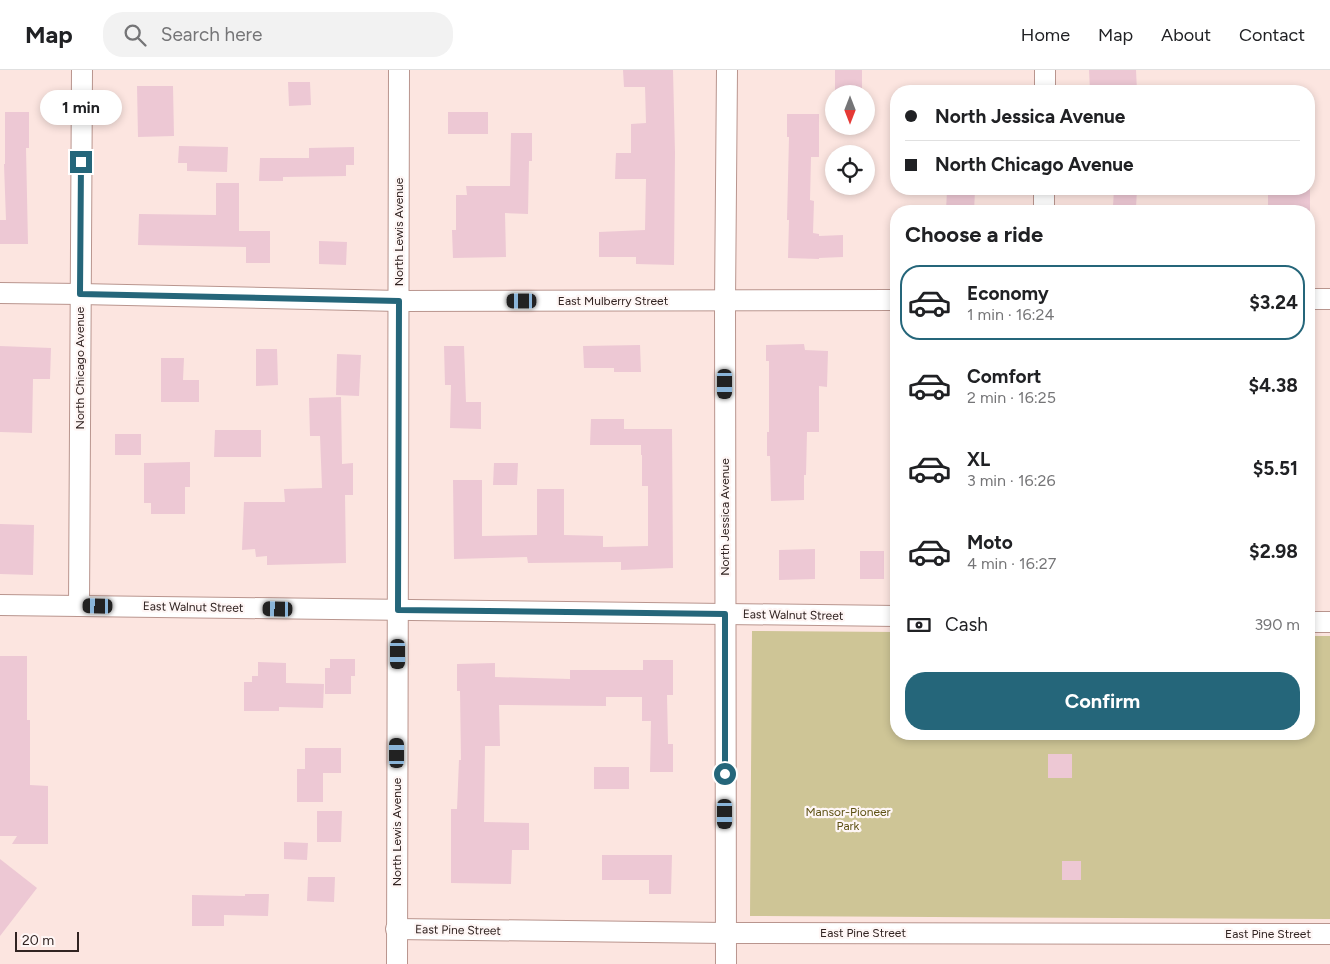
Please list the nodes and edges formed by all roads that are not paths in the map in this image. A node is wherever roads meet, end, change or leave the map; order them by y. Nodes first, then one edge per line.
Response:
1 (82, 70) edge
2 (400, 70) edge
3 (727, 70) edge
4 (1044, 70) edge
5 (1044, 85) edge
6 (0, 293) edge
7 (80, 294) junction
8 (1315, 299) edge
9 (1330, 299) edge
10 (890, 300) edge
11 (399, 301) junction
12 (725, 301) junction
13 (0, 605) edge
14 (79, 606) junction
15 (398, 610) junction
16 (725, 614) junction
17 (890, 616) edge
18 (1315, 622) edge
19 (1330, 622) edge
20 (396, 929) junction
21 (725, 934) junction
22 (1330, 934) edge
23 (397, 964) edge
24 (726, 964) edge

1 - 7 street, North Chicago Avenue
2 - 11 street, North Lewis Avenue
3 - 12 street, North Jessica Avenue
4 - 5 street
6 - 7 street, East Mulberry Street
7 - 11 street, East Mulberry Street
7 - 14 street, North Chicago Avenue
8 - 9 street
10 - 12 street, East Mulberry Street
11 - 12 street, East Mulberry Street
11 - 15 street, North Lewis Avenue
12 - 16 street, North Jessica Avenue
13 - 14 street, East Walnut Street
14 - 15 street, East Walnut Street
15 - 16 street, East Walnut Street
15 - 20 street, North Lewis Avenue
16 - 17 street, East Walnut Street
16 - 21 street, North Jessica Avenue
18 - 19 street
20 - 21 street, East Pine Street
20 - 23 street, North Lewis Avenue
21 - 22 street, East Pine Street
21 - 24 street, North Jessica Avenue

